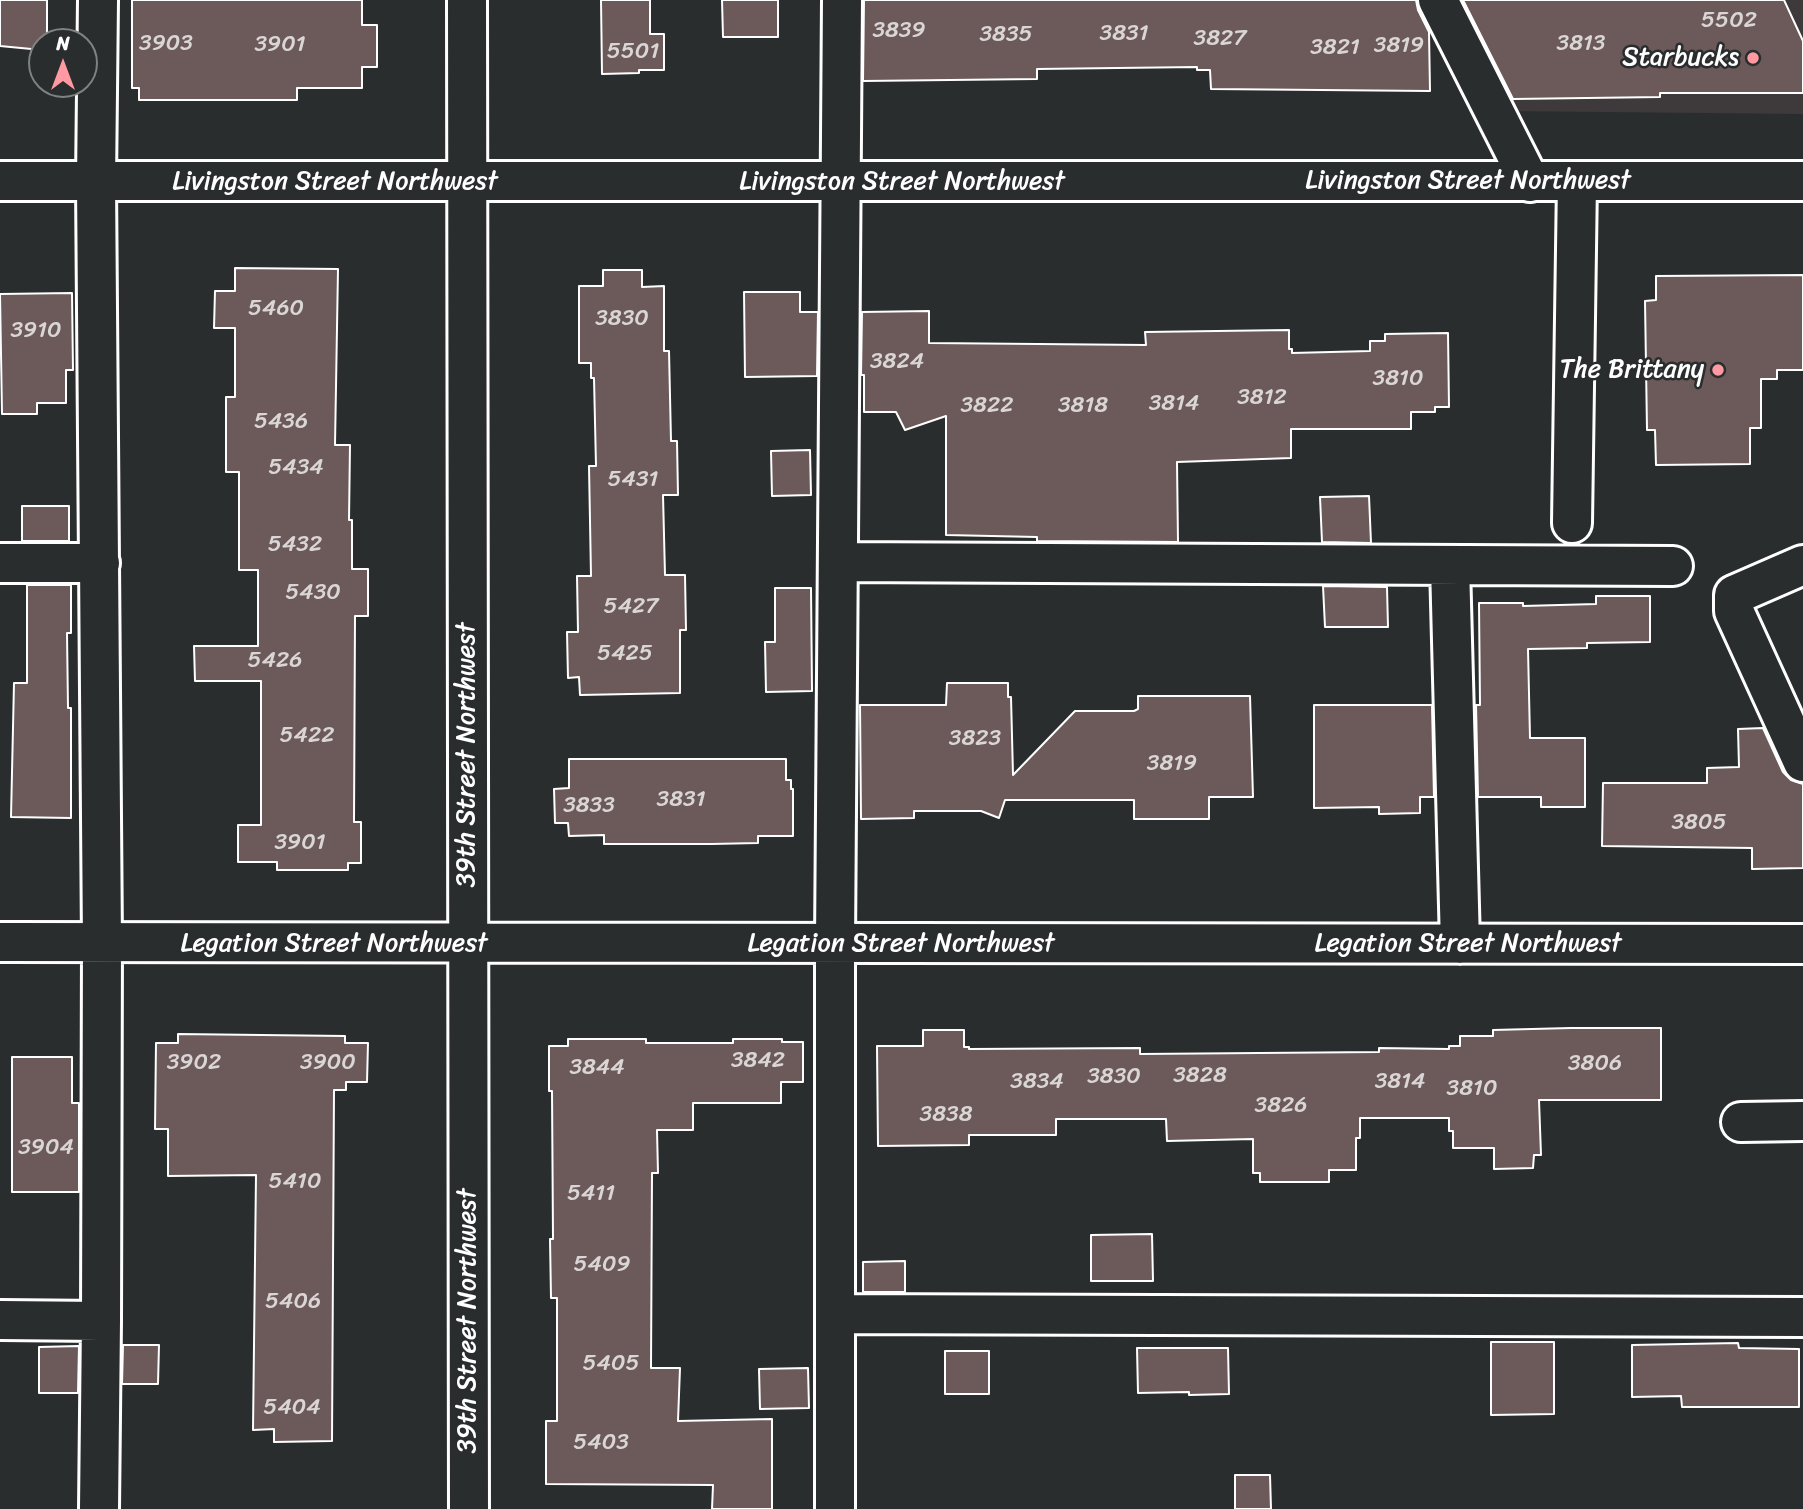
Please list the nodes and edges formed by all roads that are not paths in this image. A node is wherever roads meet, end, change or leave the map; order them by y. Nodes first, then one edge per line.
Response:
1 (98, 0) edge
2 (467, 0) edge
3 (842, 0) edge
4 (1438, 0) edge
5 (0, 181) edge
6 (1577, 181) junction
7 (1803, 181) edge
8 (96, 182) junction
9 (467, 182) junction
10 (842, 182) junction
11 (1530, 182) junction
12 (1572, 523) dead end
13 (838, 562) junction
14 (0, 563) edge
15 (100, 563) junction
16 (1450, 565) junction
17 (1803, 565) edge
18 (1673, 566) dead end
19 (1803, 762) edge
20 (0, 942) edge
21 (103, 943) junction
22 (467, 944) junction
23 (835, 944) junction
24 (1460, 944) junction
25 (1803, 944) edge
26 (1803, 1121) edge
27 (1741, 1122) dead end
28 (835, 1314) junction
29 (1803, 1317) edge
30 (0, 1320) edge
31 (101, 1321) junction
32 (99, 1509) edge
33 (468, 1509) edge
34 (835, 1509) edge

1 - 8 street
2 - 9 street, 39th Street Northwest
3 - 10 street
4 - 11 street
5 - 8 street, Livingston Street Northwest
6 - 7 street, Livingston Street Northwest
6 - 11 street, Livingston Street Northwest
6 - 12 street
8 - 9 street, Livingston Street Northwest
8 - 15 street
9 - 10 street, Livingston Street Northwest
9 - 22 street, 39th Street Northwest
10 - 11 street, Livingston Street Northwest
10 - 13 street
13 - 16 street
13 - 23 street
14 - 15 street
15 - 21 street
16 - 18 street
16 - 24 street
17 - 19 street
20 - 21 street, Legation Street Northwest
21 - 22 street, Legation Street Northwest
21 - 31 street
22 - 23 street, Legation Street Northwest
22 - 33 street, 39th Street Northwest
23 - 24 street, Legation Street Northwest
23 - 28 street
24 - 25 street, Legation Street Northwest
26 - 27 street
28 - 29 street
28 - 34 street
30 - 31 street
31 - 32 street

